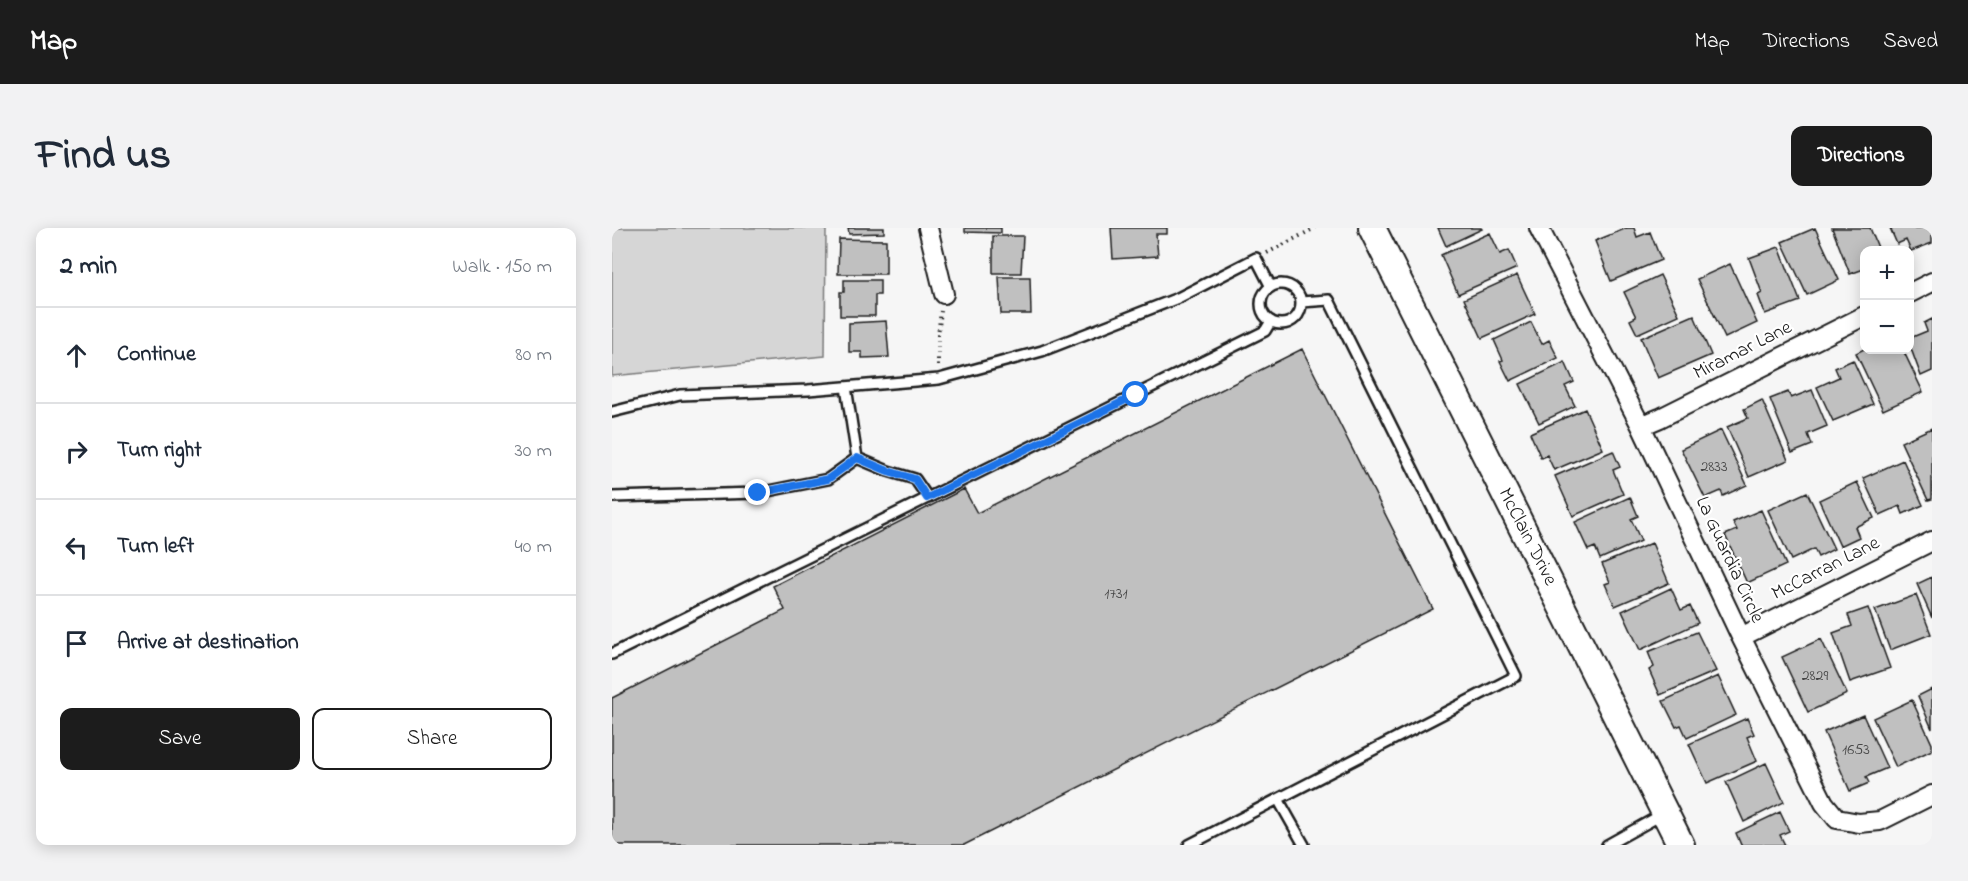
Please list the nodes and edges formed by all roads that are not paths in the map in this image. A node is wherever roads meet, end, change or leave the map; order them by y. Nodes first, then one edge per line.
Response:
1 (928, 228) edge
2 (1372, 228) edge
3 (1539, 228) edge
4 (1932, 282) edge
5 (1271, 287) junction
6 (1914, 291) edge
7 (944, 294) road end
8 (1301, 302) junction
9 (1860, 318) edge
10 (1271, 321) junction
11 (846, 387) junction
12 (612, 412) edge
13 (1641, 426) junction
14 (857, 458) junction
15 (612, 497) edge
16 (927, 498) junction
17 (1932, 541) edge
18 (1740, 637) junction
19 (612, 654) edge
20 (1932, 795) edge
21 (1278, 799) junction
22 (1665, 813) junction
23 (1189, 845) edge
24 (1304, 845) edge
25 (1607, 845) edge
26 (1682, 845) edge

1 - 7 street
2 - 22 street, McClain Drive
3 - 13 street, La Guardia Circle
4 - 6 street
5 - 8 lane
5 - 10 lane
5 - 11 lane
8 - 10 lane
8 - 21 lane
9 - 13 street, Miramar Lane
10 - 16 lane
11 - 12 lane
11 - 14 lane
13 - 18 street, La Guardia Circle
14 - 15 lane
14 - 16 lane
16 - 19 lane
17 - 18 street, McCarran Lane
18 - 20 street, La Guardia Circle
21 - 23 lane
21 - 24 lane
22 - 25 lane
22 - 26 street, McClain Drive

